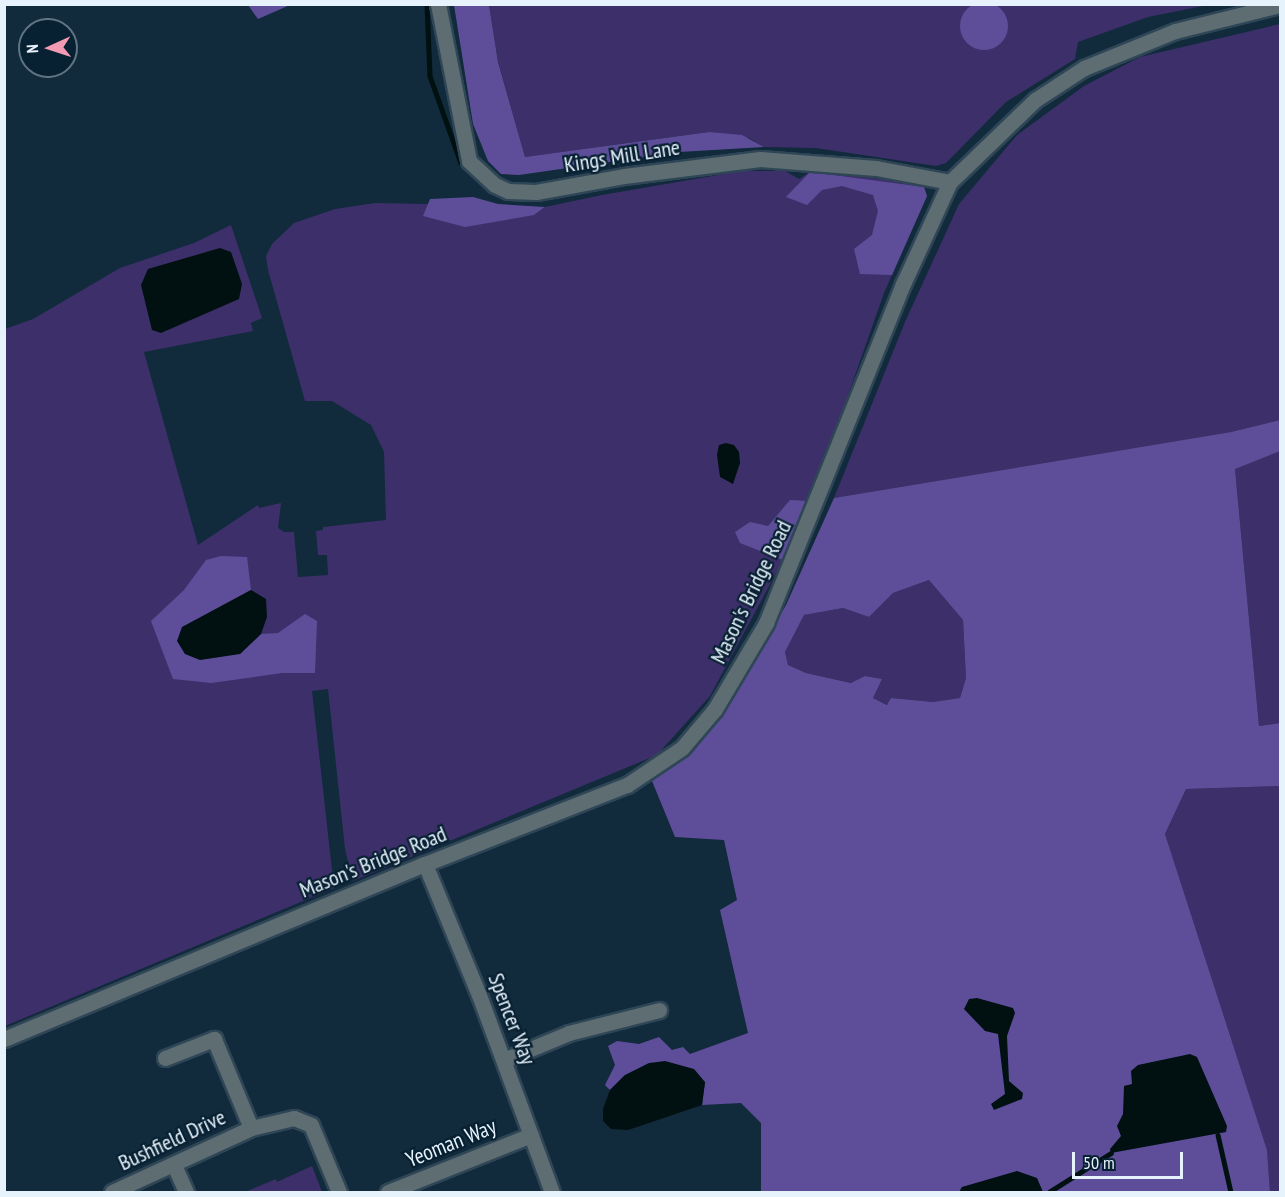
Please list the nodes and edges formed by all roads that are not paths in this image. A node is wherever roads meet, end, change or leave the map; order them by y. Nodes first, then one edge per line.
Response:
1 (438, 4) edge
2 (1281, 5) edge
3 (950, 182) junction
4 (425, 864) junction
5 (659, 1010) dead end
6 (4, 1039) edge
7 (165, 1058) dead end
8 (504, 1059) junction
9 (251, 1128) junction
10 (531, 1135) junction
11 (174, 1165) junction
12 (112, 1192) edge
13 (186, 1192) edge
14 (339, 1192) edge
15 (388, 1192) edge
16 (552, 1192) edge

1 - 3 street, Kings Mill Lane
2 - 3 street, Mason's Bridge Road
3 - 4 street, Mason's Bridge Road
4 - 6 street, Mason's Bridge Road
4 - 8 street, Spencer Way
5 - 8 street
7 - 9 street, Bushfield Drive
8 - 10 street, Spencer Way
9 - 11 street, Bushfield Drive
9 - 14 street, Bushfield Drive
10 - 15 street, Yeoman Way
10 - 16 street, Spencer Way
11 - 12 street, Bushfield Drive
11 - 13 street

